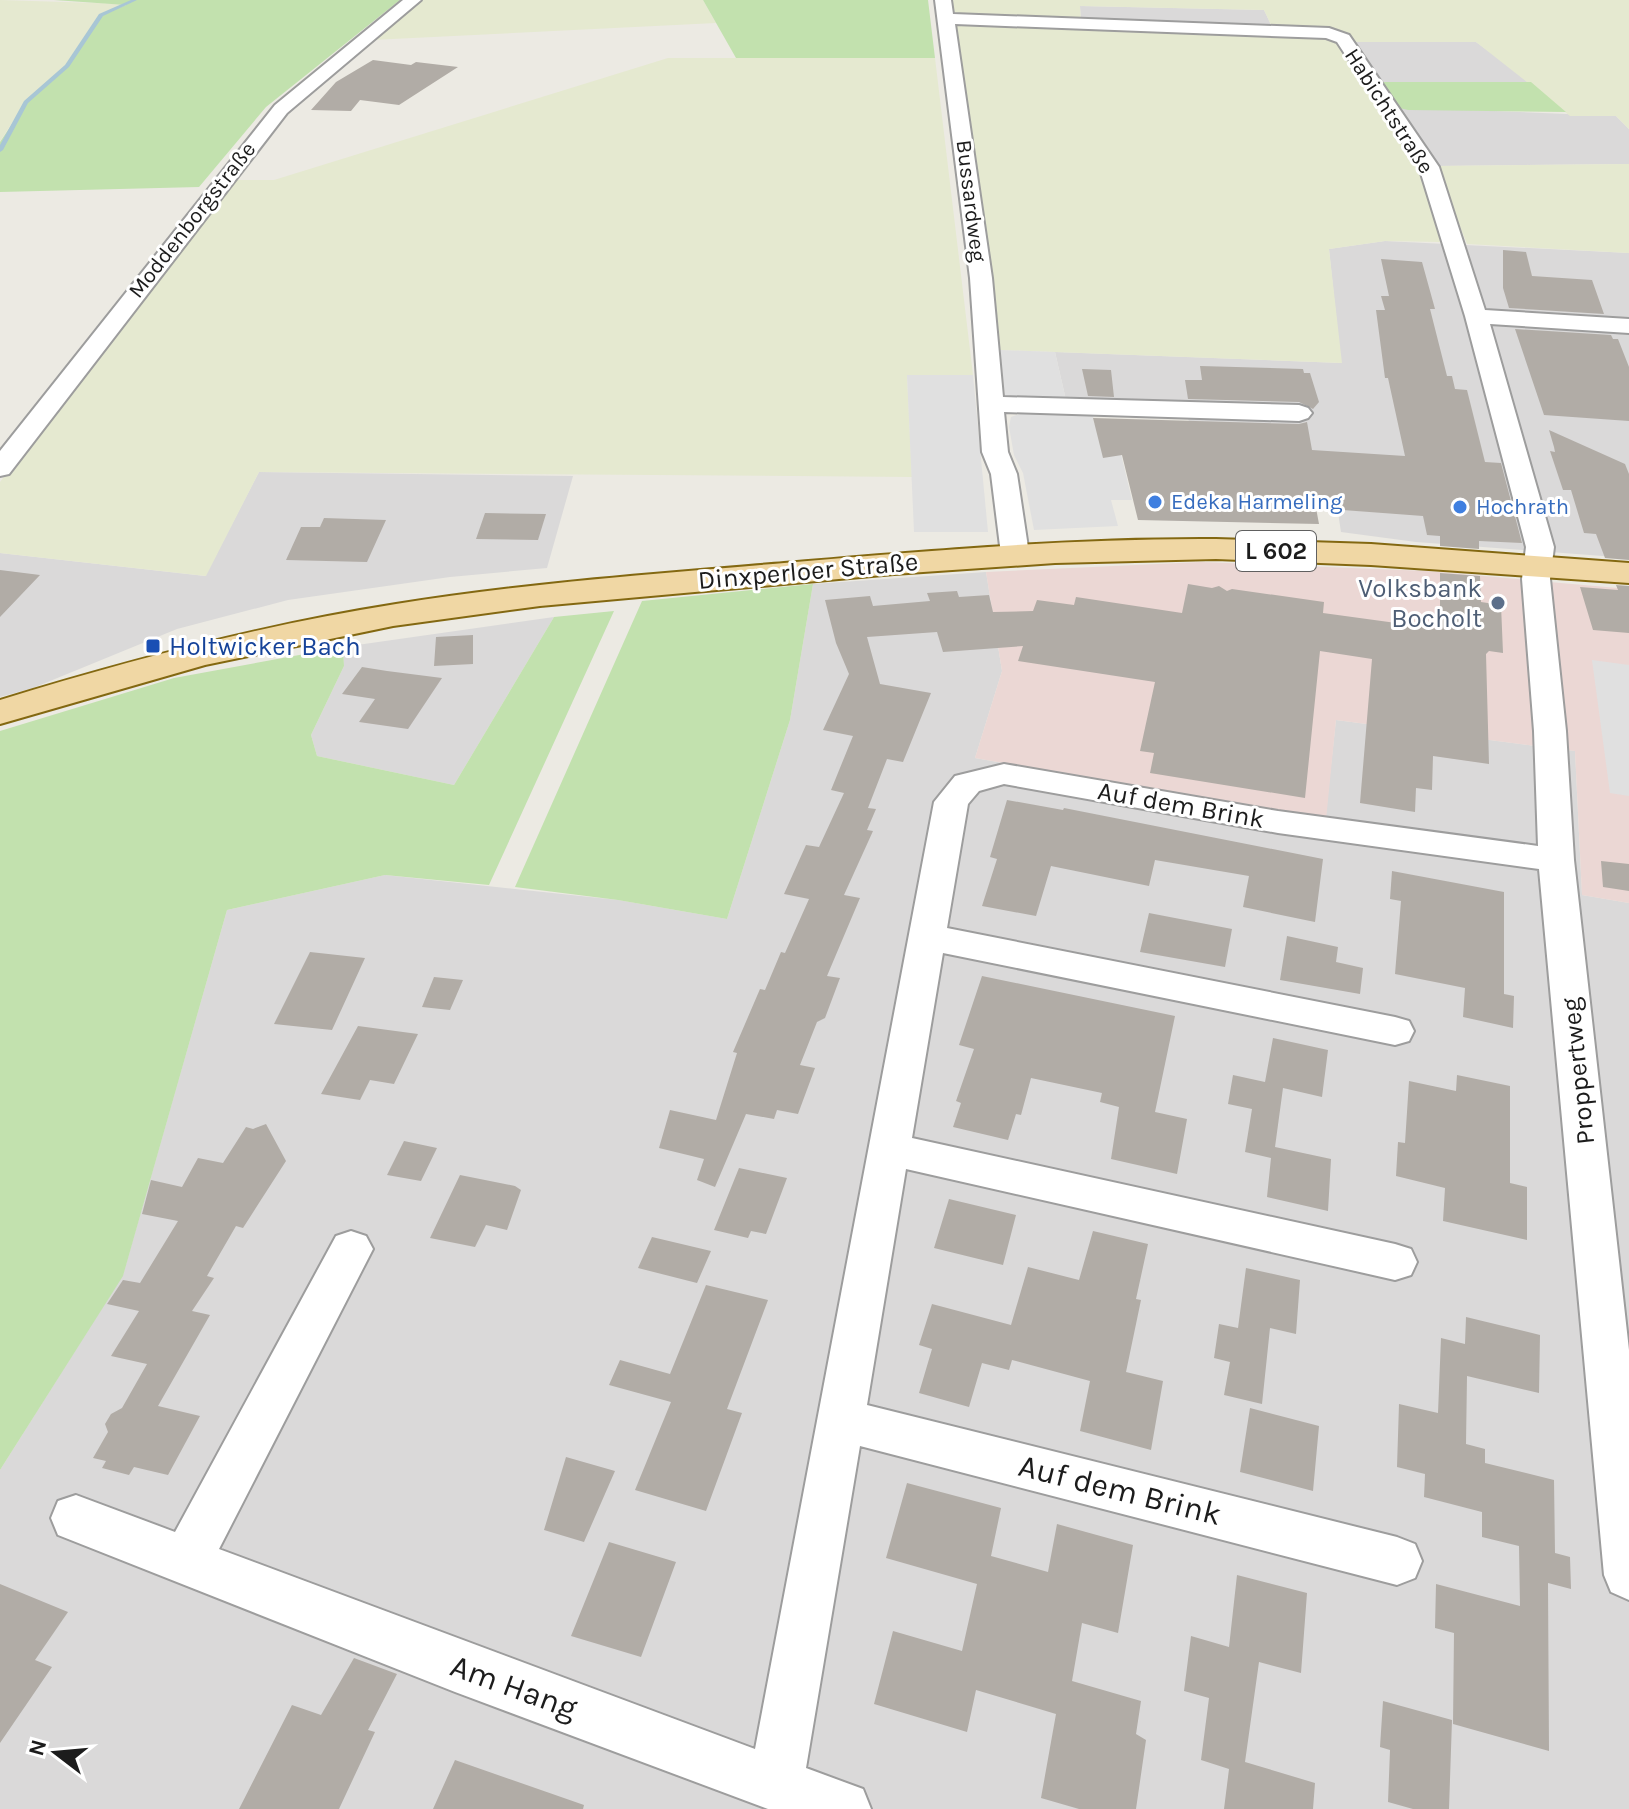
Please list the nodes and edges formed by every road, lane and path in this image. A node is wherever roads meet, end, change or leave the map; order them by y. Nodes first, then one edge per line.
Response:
1 (413, 0) edge
2 (945, 9) edge
3 (1476, 316) junction
4 (1629, 326) edge
5 (993, 404) junction
6 (1299, 413) dead end
7 (0, 468) edge
8 (1015, 554) junction
9 (1537, 566) junction
10 (1629, 573) edge
11 (0, 712) edge
12 (1556, 860) junction
13 (926, 937) junction
14 (1395, 1031) dead end
15 (888, 1149) junction
16 (351, 1249) dead end
17 (1395, 1262) dead end
18 (842, 1420) junction
19 (1625, 1497) edge
20 (76, 1518) dead end
21 (187, 1560) junction
22 (1397, 1561) dead end
23 (1629, 1575) edge
24 (776, 1783) junction
25 (843, 1809) edge

1 - 7 street, Moddenborgstraße
2 - 3 street, Habichtstraße
2 - 5 street, Bussardweg
3 - 4 street
3 - 9 street, Habichtstraße
5 - 6 street
5 - 8 street, Bussardweg
8 - 9 main road, Dinxperloer Straße / L 602
8 - 11 main road, Dinxperloer Straße / L 602
9 - 10 main road, Dinxperloer Straße / L 602
9 - 12 street, Proppertweg
12 - 13 street, Auf dem Brink
12 - 19 street, Proppertweg
13 - 14 street
13 - 15 street, Auf dem Brink
15 - 17 street
15 - 18 street, Auf dem Brink
16 - 21 street
18 - 22 street, Auf dem Brink
18 - 24 street, Auf dem Brink
19 - 23 street, Proppertweg
20 - 21 street, Am Hang
21 - 24 street, Am Hang
24 - 25 street, Am Hang

